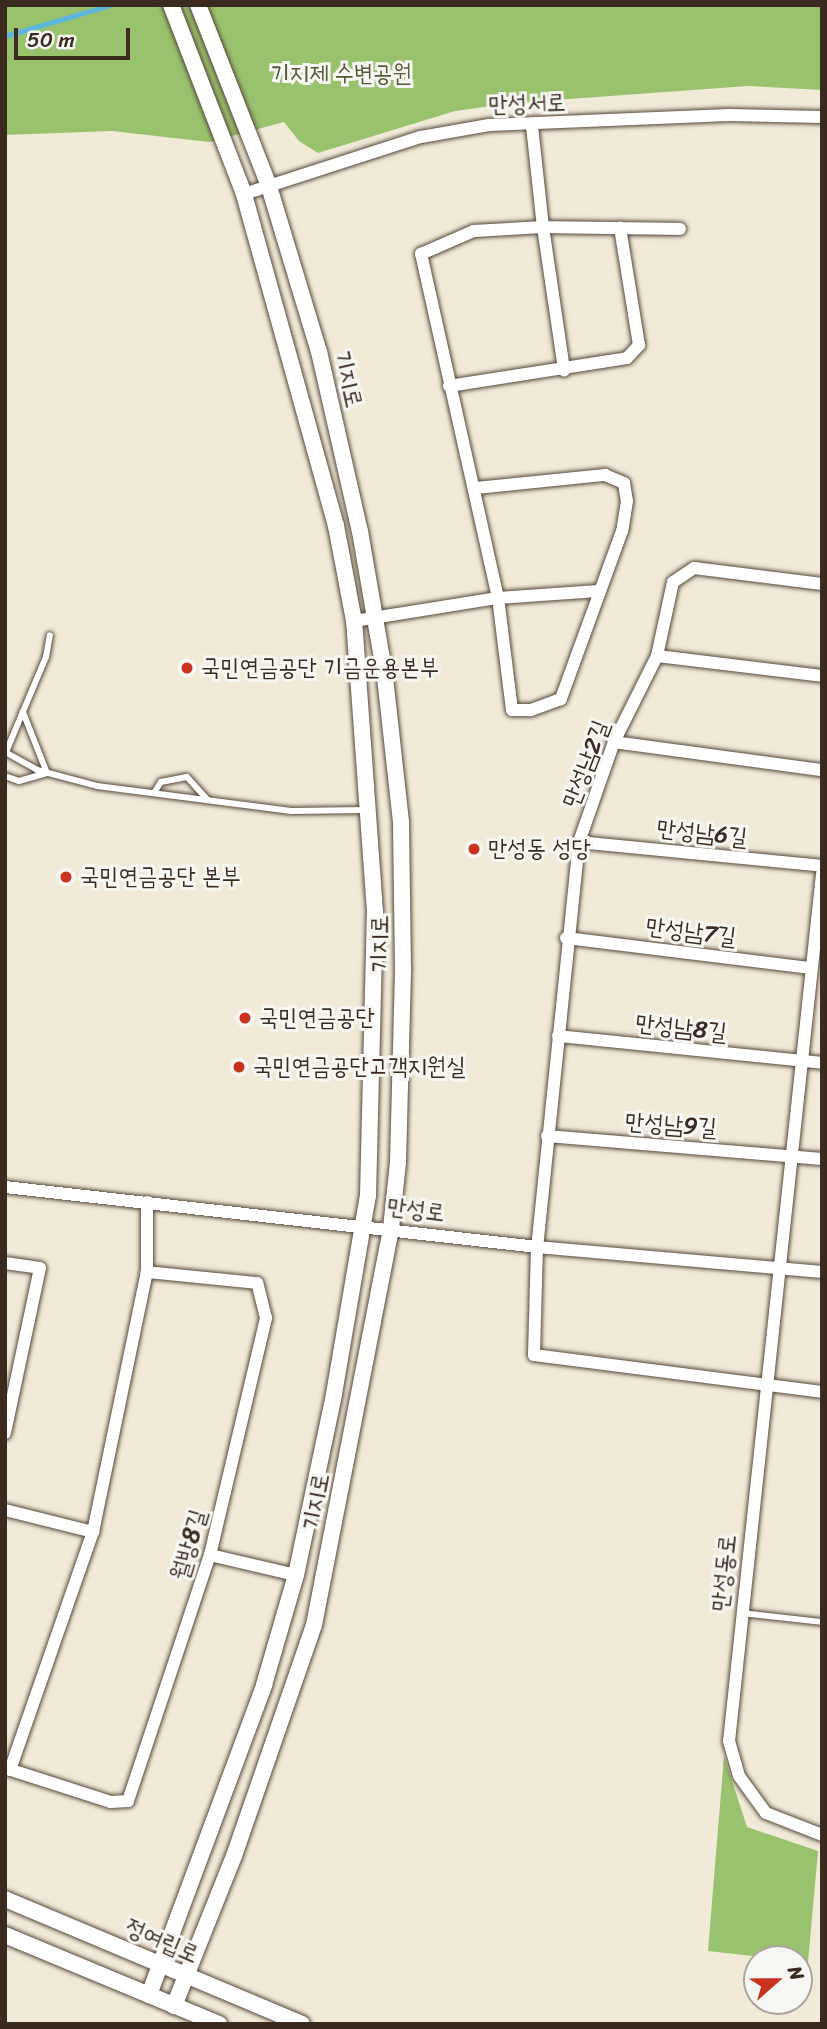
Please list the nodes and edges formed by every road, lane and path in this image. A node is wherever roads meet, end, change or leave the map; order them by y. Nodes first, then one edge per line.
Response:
1 (171, 5) edge
2 (198, 5) edge
3 (822, 117) edge
4 (532, 126) junction
5 (269, 186) junction
6 (244, 194) junction
7 (543, 227) junction
8 (620, 228) junction
9 (680, 229) dead end
10 (564, 370) junction
11 (449, 386) junction
12 (476, 488) junction
13 (822, 584) edge
14 (598, 591) junction
15 (498, 598) junction
16 (375, 618) junction
17 (354, 621) junction
18 (50, 635) dead end
19 (657, 656) junction
20 (822, 676) edge
21 (23, 712) junction
22 (614, 742) junction
23 (6, 752) edge
24 (822, 770) edge
25 (47, 772) junction
26 (5, 776) edge
27 (154, 793) junction
28 (208, 800) junction
29 (368, 810) junction
30 (579, 842) junction
31 (822, 866) edge
32 (822, 873) edge
33 (566, 937) junction
34 (811, 968) junction
35 (558, 1036) junction
36 (801, 1061) junction
37 (822, 1063) edge
38 (547, 1136) junction
39 (791, 1155) junction
40 (822, 1159) edge
41 (5, 1187) edge
42 (147, 1202) junction
43 (361, 1224) junction
44 (391, 1228) junction
45 (537, 1247) junction
46 (5, 1263) edge
47 (779, 1267) junction
48 (147, 1272) junction
49 (822, 1272) edge
50 (764, 1387) junction
51 (822, 1392) edge
52 (5, 1433) edge
53 (5, 1510) edge
54 (93, 1532) junction
55 (210, 1555) junction
56 (296, 1574) junction
57 (740, 1613) junction
58 (822, 1622) edge
59 (8, 1769) edge
60 (822, 1835) edge
61 (5, 1899) edge
62 (5, 1935) edge
63 (163, 1966) junction
64 (186, 1975) junction
65 (149, 1995) junction
66 (174, 2006) junction
67 (219, 2024) edge
68 (302, 2024) edge

1 - 6 street, 기지로
2 - 5 street, 기지로
3 - 4 street, 만성서로
4 - 5 street, 만성서로
4 - 7 street
5 - 6 street, 만성서로
5 - 16 street, 기지로
6 - 17 street, 기지로
7 - 8 street
7 - 10 street
7 - 11 street
8 - 9 street
8 - 10 street
10 - 11 street
11 - 12 street
12 - 14 street
12 - 15 street
13 - 19 street, 만성남2길
14 - 15 street
14 - 15 street
15 - 16 street
16 - 17 street
16 - 44 street, 기지로
17 - 29 street, 기지로
18 - 21 lane
19 - 20 street
19 - 22 street, 만성남2길
21 - 23 lane
21 - 25 lane
22 - 24 street
22 - 30 street, 만성남2길
23 - 25 lane
25 - 26 lane
25 - 27 lane
27 - 28 lane
27 - 28 lane
28 - 29 lane
29 - 43 street, 기지로
30 - 31 street, 만성남6길
30 - 33 street, 만성남2길
32 - 34 street, 만성동로
33 - 34 street, 만성남7길
33 - 35 street, 만성남2길
34 - 36 street, 만성동로
35 - 36 street, 만성남8길
35 - 38 street, 만성남2길
36 - 37 street, 만성남8길
36 - 39 street, 만성동로
38 - 39 street, 만성남9길
38 - 45 street, 만성남2길
39 - 40 street, 만성남9길
39 - 47 street, 만성동로
41 - 42 street, 만성로
42 - 43 street, 만성로
42 - 48 street, 월방8길
43 - 44 street, 만성로
43 - 56 street, 기지로
44 - 45 street, 만성로
44 - 64 street, 기지로
45 - 47 street, 만성로
45 - 50 street, 만성남2길
46 - 52 street
47 - 49 street, 만성로
47 - 50 street, 만성동로
48 - 54 street, 월방8길
48 - 55 street, 월방8길
50 - 51 street
50 - 57 street, 만성동로
53 - 54 street
54 - 59 street, 월방8길
55 - 56 street
55 - 59 street, 월방8길
56 - 63 street, 기지로
57 - 58 lane
57 - 60 street, 만성동로
61 - 63 street, 정여립로
62 - 65 street
63 - 64 street, 정여립로
63 - 65 street, 기지로
64 - 66 street, 기지로
64 - 68 street, 정여립로
65 - 66 street
66 - 67 street

